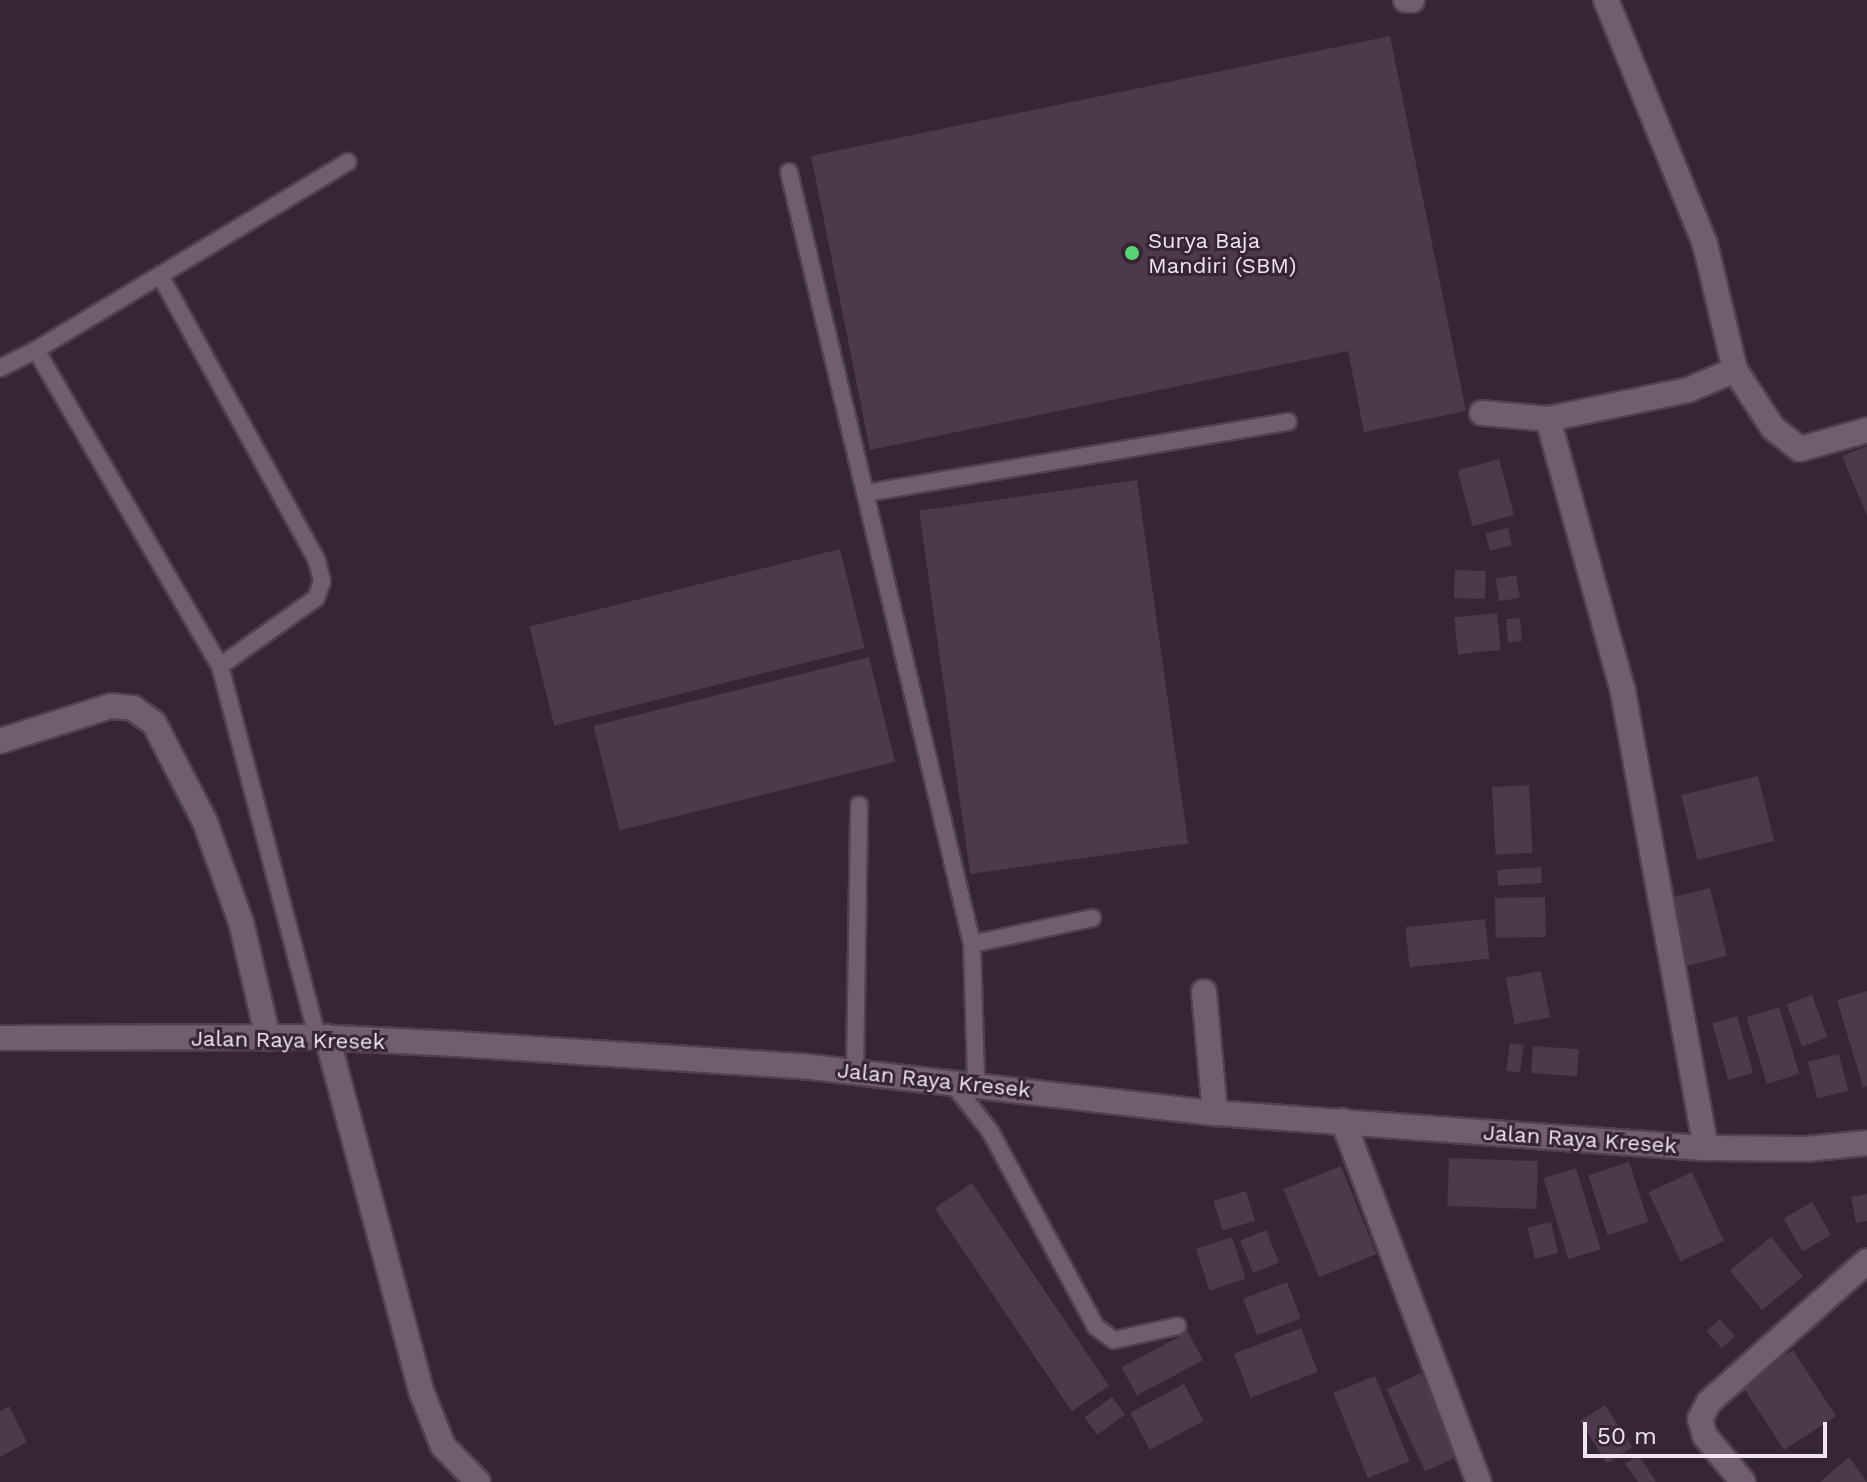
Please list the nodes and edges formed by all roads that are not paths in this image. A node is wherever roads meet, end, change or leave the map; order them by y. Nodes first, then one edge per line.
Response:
1 (1606, 0) edge
2 (348, 162) dead end
3 (789, 172) dead end
4 (160, 275) junction
5 (36, 350) junction
6 (0, 368) edge
7 (1735, 370) junction
8 (1482, 413) dead end
9 (1548, 419) junction
10 (1288, 422) dead end
11 (1867, 430) edge
12 (866, 493) junction
13 (220, 666) junction
14 (0, 741) edge
15 (859, 805) dead end
16 (1092, 918) dead end
17 (972, 944) junction
18 (1204, 992) dead end
19 (322, 1037) junction
20 (0, 1038) edge
21 (268, 1038) junction
22 (855, 1071) junction
23 (950, 1080) junction
24 (976, 1082) junction
25 (1215, 1113) junction
26 (1343, 1121) junction
27 (1706, 1148) junction
28 (1864, 1150) edge
29 (1867, 1261) edge
30 (1177, 1326) dead end
31 (478, 1482) edge
32 (1479, 1482) edge
33 (1743, 1482) edge

1 - 7 street
2 - 4 lane
3 - 12 lane
4 - 5 lane
4 - 13 lane
5 - 6 lane
5 - 13 lane
7 - 9 street
7 - 11 street
8 - 9 street
9 - 27 street
10 - 12 lane
12 - 17 lane
13 - 19 lane
14 - 21 street
15 - 22 lane
16 - 17 lane
17 - 24 lane
18 - 25 street
19 - 21 street, Jalan Raya Kresek
19 - 22 street, Jalan Raya Kresek
19 - 31 street
20 - 21 street, Jalan Raya Kresek
22 - 23 street, Jalan Raya Kresek
23 - 24 street, Jalan Raya Kresek
23 - 30 lane
24 - 25 street, Jalan Raya Kresek
25 - 26 street, Jalan Raya Kresek
26 - 27 street, Jalan Raya Kresek
26 - 32 street
27 - 28 street, Jalan Raya Kresek
29 - 33 street

